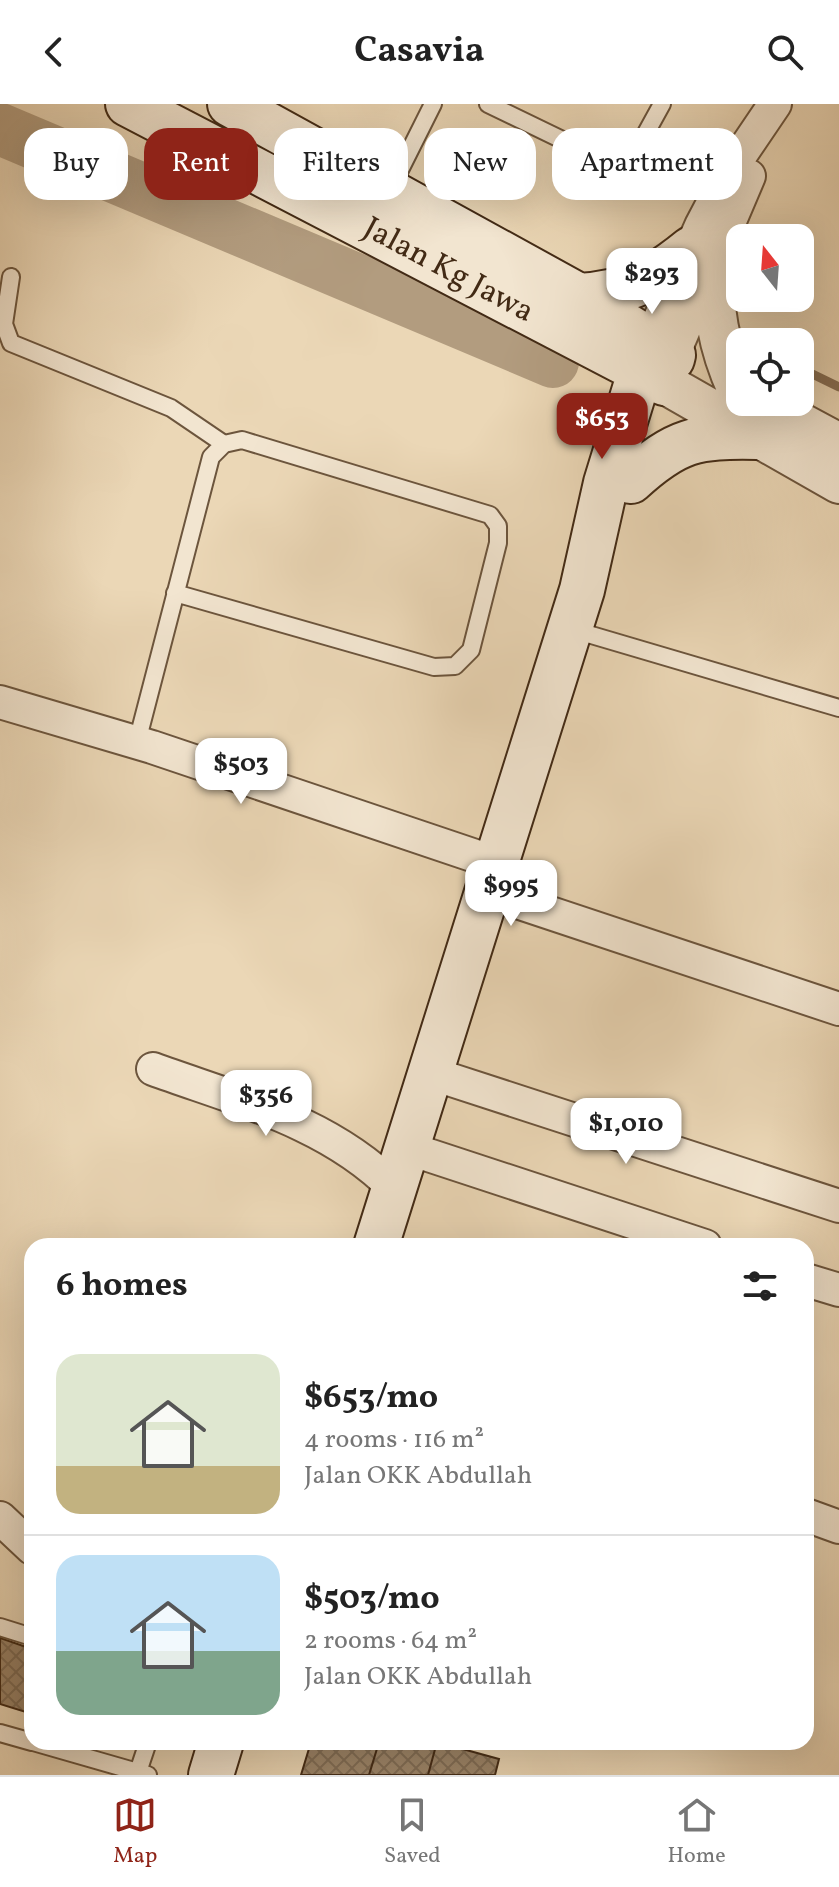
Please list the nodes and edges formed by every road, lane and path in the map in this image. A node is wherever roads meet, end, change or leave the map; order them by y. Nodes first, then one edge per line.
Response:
1 (128, 104) edge
2 (230, 104) edge
3 (433, 104) edge
4 (488, 104) edge
5 (662, 104) edge
6 (771, 110) edge
7 (275, 128) edge
8 (408, 154) edge
9 (405, 200) edge
10 (702, 255) junction
11 (11, 277) dead end
12 (572, 314) junction
13 (726, 355) edge
14 (657, 362) junction
15 (726, 394) edge
16 (732, 416) edge
17 (762, 416) edge
18 (774, 416) edge
19 (224, 444) junction
20 (839, 444) edge
21 (622, 470) junction
22 (839, 483) edge
23 (175, 593) junction
24 (576, 610) junction
25 (0, 702) edge
26 (839, 708) edge
27 (137, 742) junction
28 (492, 877) junction
29 (839, 1009) edge
30 (153, 1069) dead end
31 (430, 1073) junction
32 (400, 1168) junction
33 (839, 1206) edge
34 (378, 1238) edge
35 (674, 1238) edge
36 (814, 1282) edge
37 (839, 1290) edge
38 (0, 1518) edge
39 (814, 1518) edge
40 (839, 1527) edge
41 (24, 1540) edge
42 (0, 1627) edge
43 (24, 1634) edge
44 (0, 1733) edge
45 (24, 1740) edge
46 (59, 1750) edge
47 (146, 1750) edge
48 (219, 1750) edge
49 (141, 1774) edge
50 (211, 1775) edge

1 - 12 main road, Jalan Kg Jawa
2 - 7 main road, Jalan Kg Jawa
3 - 8 lane
4 - 5 lane
6 - 10 street
9 - 12 main road, Jalan Kg Jawa
10 - 12 main road
10 - 13 street
10 - 14 street
11 - 19 lane
12 - 14 main road, Jalan Kg Jawa
12 - 21 main road
14 - 15 street
14 - 21 main road
16 - 21 main road
17 - 22 street
18 - 20 street
19 - 23 lane
19 - 23 lane
21 - 24 main road
23 - 27 lane
24 - 26 lane
24 - 28 main road
25 - 27 street
27 - 28 street
28 - 29 street
28 - 31 main road
30 - 32 street
31 - 32 main road
31 - 33 street
32 - 34 main road
32 - 35 street
36 - 37 street
38 - 41 street
39 - 40 street
42 - 43 lane
44 - 45 lane
46 - 49 lane
47 - 49 lane
48 - 50 main road

